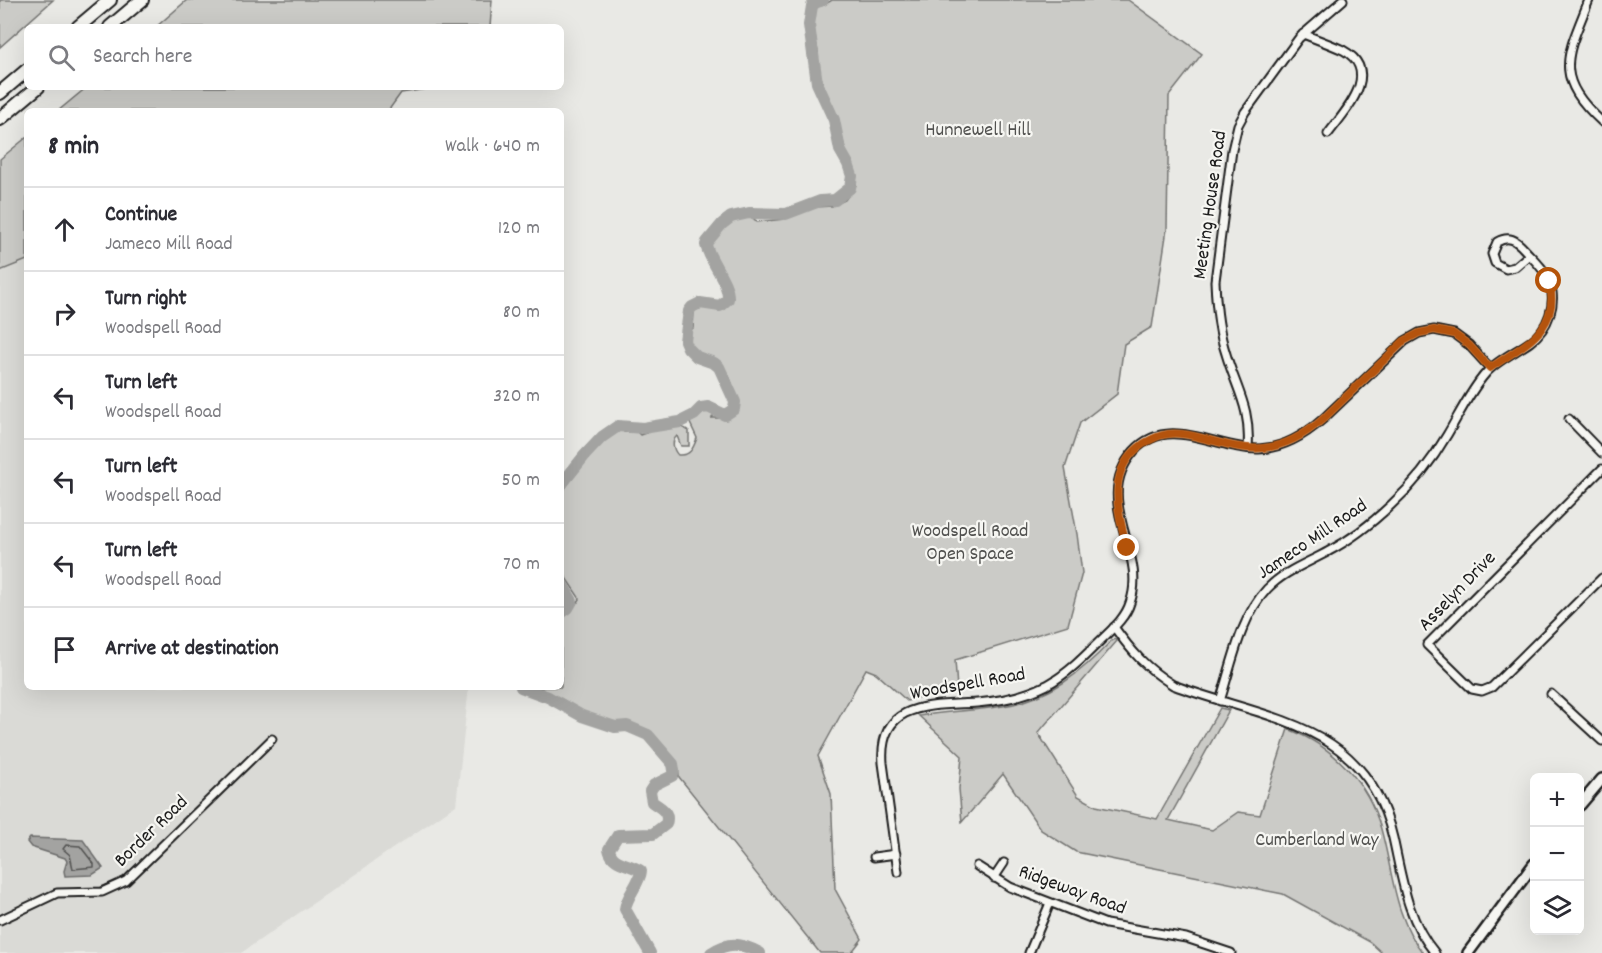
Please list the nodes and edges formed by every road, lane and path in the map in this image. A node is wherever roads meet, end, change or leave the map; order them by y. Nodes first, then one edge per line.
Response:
1 (110, 0) edge
2 (142, 0) edge
3 (1343, 0) edge
4 (1589, 0) edge
5 (82, 24) edge
6 (114, 24) edge
7 (1303, 34) junction
8 (24, 73) edge
9 (34, 90) edge
10 (0, 93) edge
11 (0, 119) edge
12 (1602, 122) edge
13 (1328, 134) dead end
14 (1529, 255) junction
15 (1490, 368) junction
16 (1569, 418) dead end
17 (1248, 448) junction
18 (1602, 453) edge
19 (1602, 469) edge
20 (1602, 578) edge
21 (1114, 627) junction
22 (1551, 694) dead end
23 (1220, 701) junction
24 (272, 739) dead end
25 (1602, 741) edge
26 (1602, 779) edge
27 (1584, 800) edge
28 (896, 854) junction
29 (874, 857) dead end
30 (1004, 863) dead end
31 (977, 866) dead end
32 (1530, 869) edge
33 (898, 872) dead end
34 (994, 878) junction
35 (1050, 903) junction
36 (0, 920) edge
37 (1029, 953) edge
38 (1231, 953) edge
39 (1435, 953) edge
40 (1468, 953) edge

1 - 5 highway
2 - 6 highway
3 - 7 street, Meeting House Road
4 - 12 street
7 - 13 street
7 - 17 street, Meeting House Road
8 - 10 highway
9 - 11 highway
14 - 14 street, Jameco Mill Road
14 - 15 street, Jameco Mill Road
15 - 17 street, Woodspell Road
15 - 23 street, Jameco Mill Road
16 - 18 street
17 - 21 street, Woodspell Road
19 - 20 street, Asselyn Drive
21 - 23 street
21 - 28 street, Woodspell Road
22 - 25 street
23 - 39 street
24 - 36 street, Border Road
26 - 27 main road
28 - 29 street
28 - 33 street, Woodspell Road
30 - 34 street
31 - 34 street, Ridgeway Road
32 - 40 main road
34 - 35 street, Ridgeway Road
35 - 37 street
35 - 38 street, Ridgeway Road

